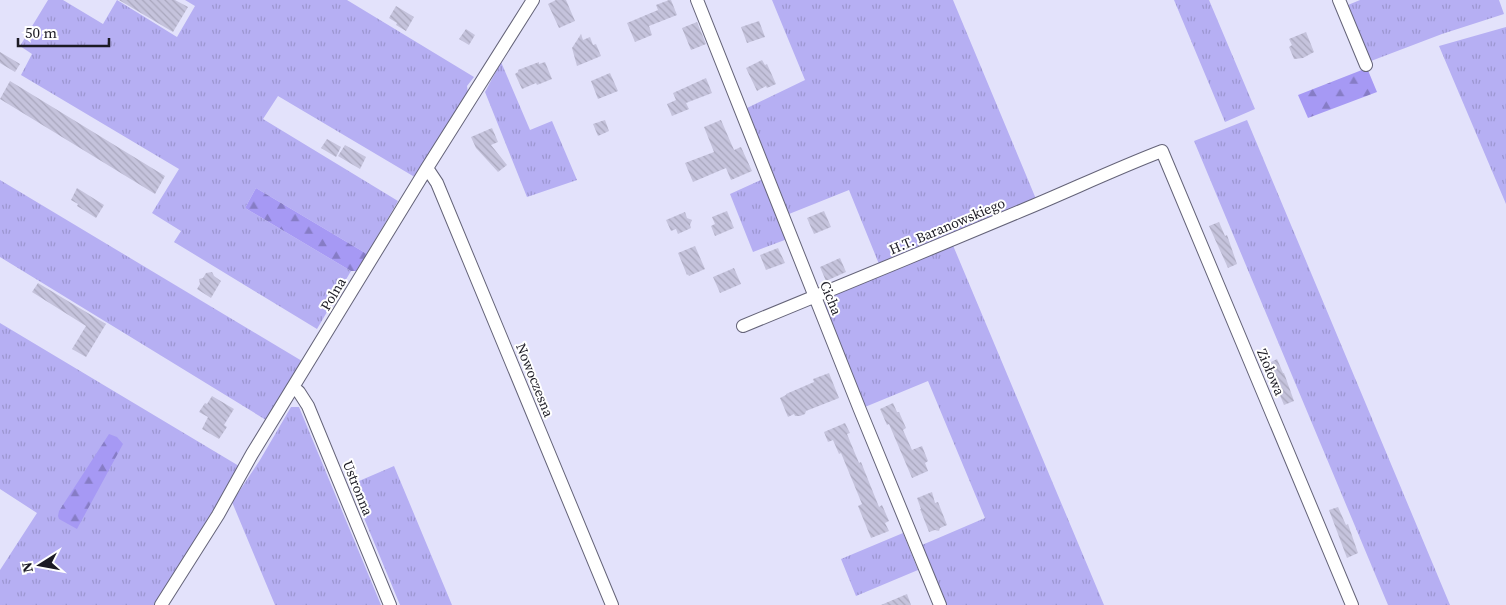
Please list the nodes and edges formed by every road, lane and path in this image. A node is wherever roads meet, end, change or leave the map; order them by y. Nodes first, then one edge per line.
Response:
1 (533, 0) edge
2 (697, 0) edge
3 (1339, 0) edge
4 (1366, 65) dead end
5 (1162, 151) joint
6 (427, 168) junction
7 (815, 296) junction
8 (743, 326) dead end
9 (293, 387) junction
10 (160, 605) edge
11 (390, 605) edge
12 (612, 605) edge
13 (940, 605) edge
14 (1352, 605) edge

1 - 6 street, Polna
2 - 7 street, Cicha
3 - 4 street
5 - 7 street, H.T. Baranowskiego
5 - 14 street, Ziołowa
6 - 9 street, Polna
6 - 12 street, Nowoczesna
7 - 8 street, H.T. Baranowskiego
7 - 13 street, Cicha
9 - 10 street, Polna
9 - 11 street, Ustronna

